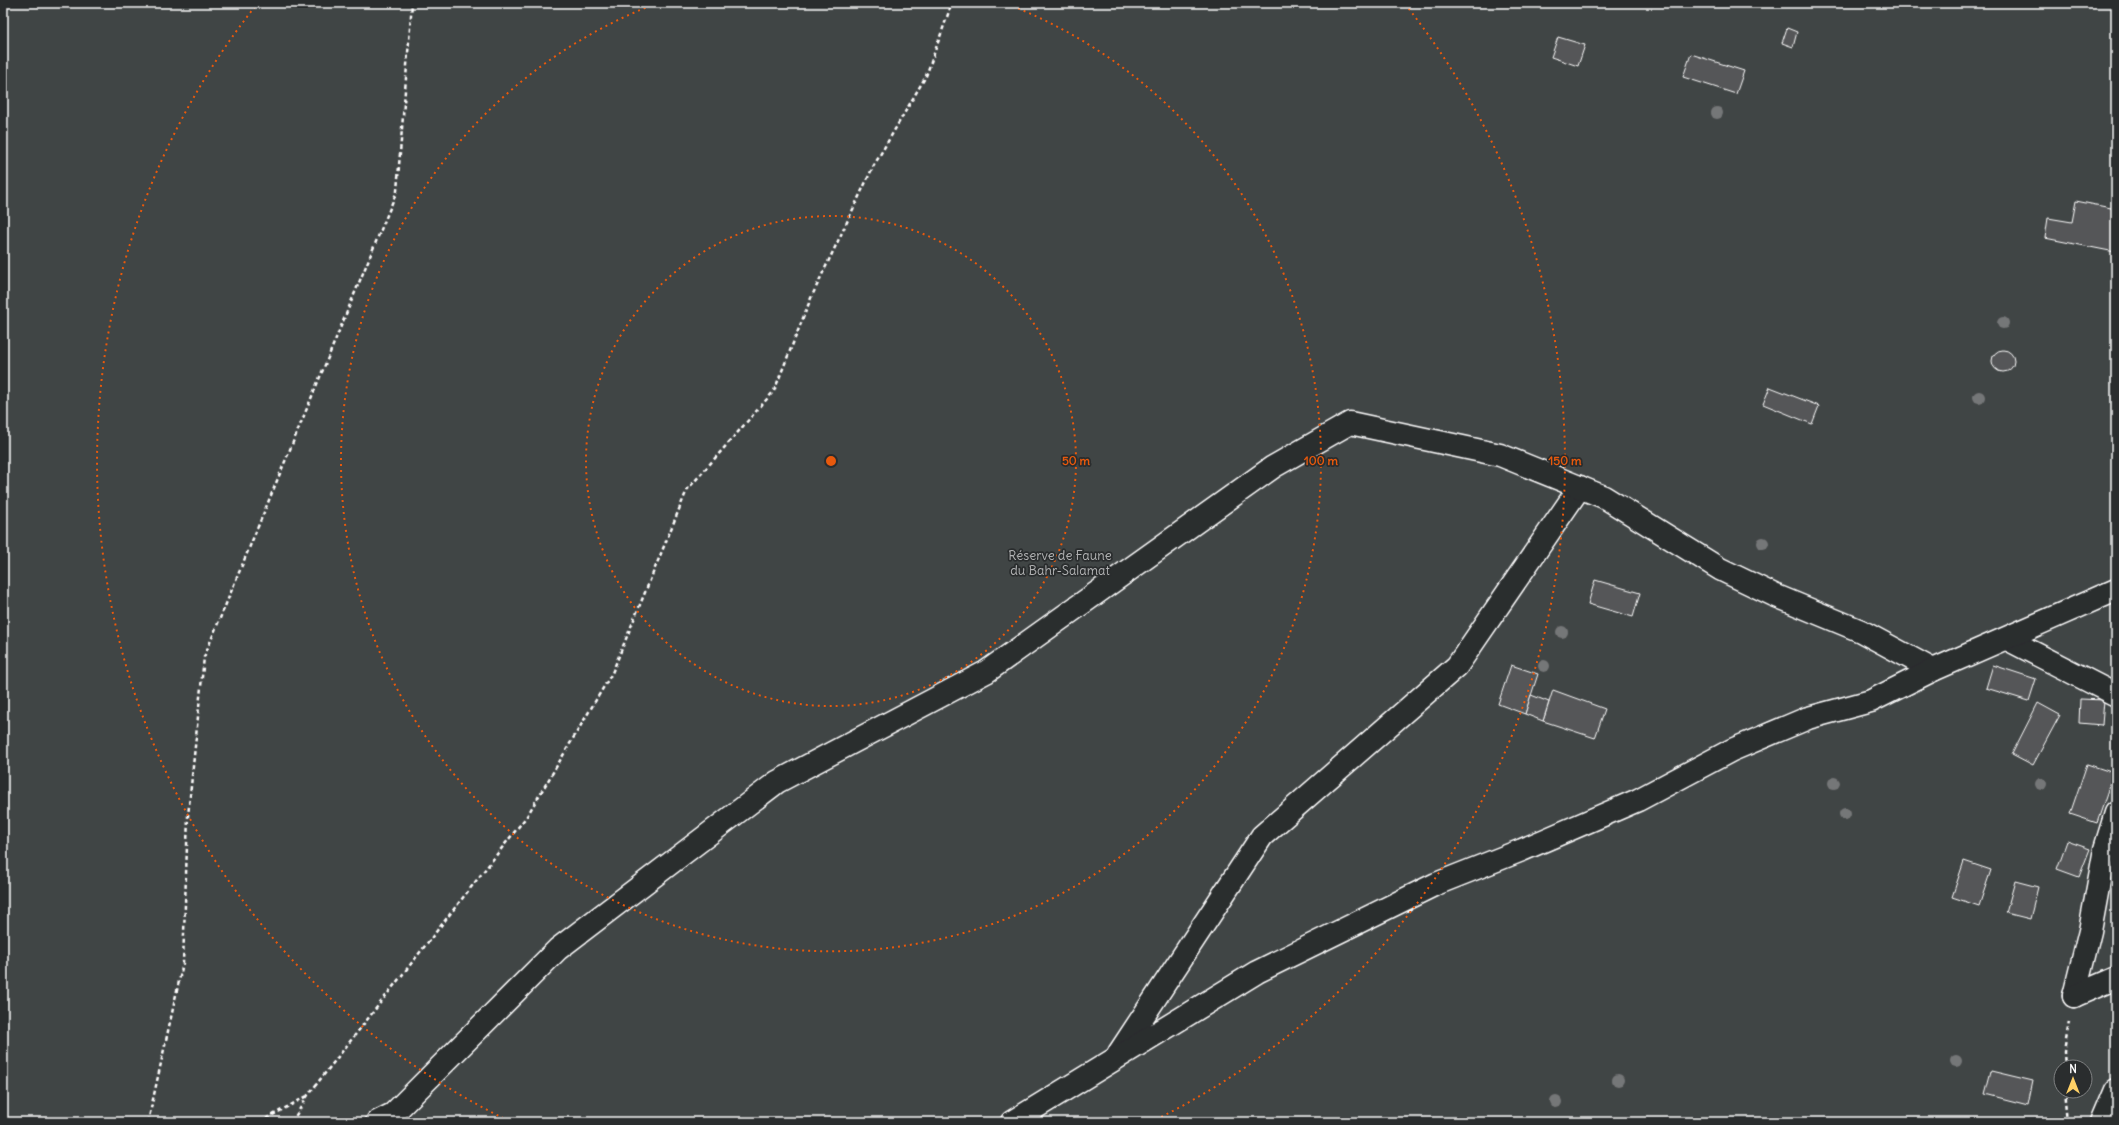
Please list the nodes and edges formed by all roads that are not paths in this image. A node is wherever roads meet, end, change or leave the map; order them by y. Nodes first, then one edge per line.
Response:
1 (1580, 487) junction
2 (2116, 590) edge
3 (2007, 639) junction
4 (1933, 670) junction
5 (2116, 695) edge
6 (2116, 813) edge
7 (2116, 978) edge
8 (1115, 1059) junction
9 (2116, 1089) edge
10 (377, 1122) edge
11 (1012, 1122) edge
12 (2102, 1122) edge

1 - 4 street
1 - 8 street
1 - 10 street
2 - 3 street
3 - 4 street
3 - 5 street
4 - 8 street
6 - 7 street
8 - 11 street
9 - 12 street

